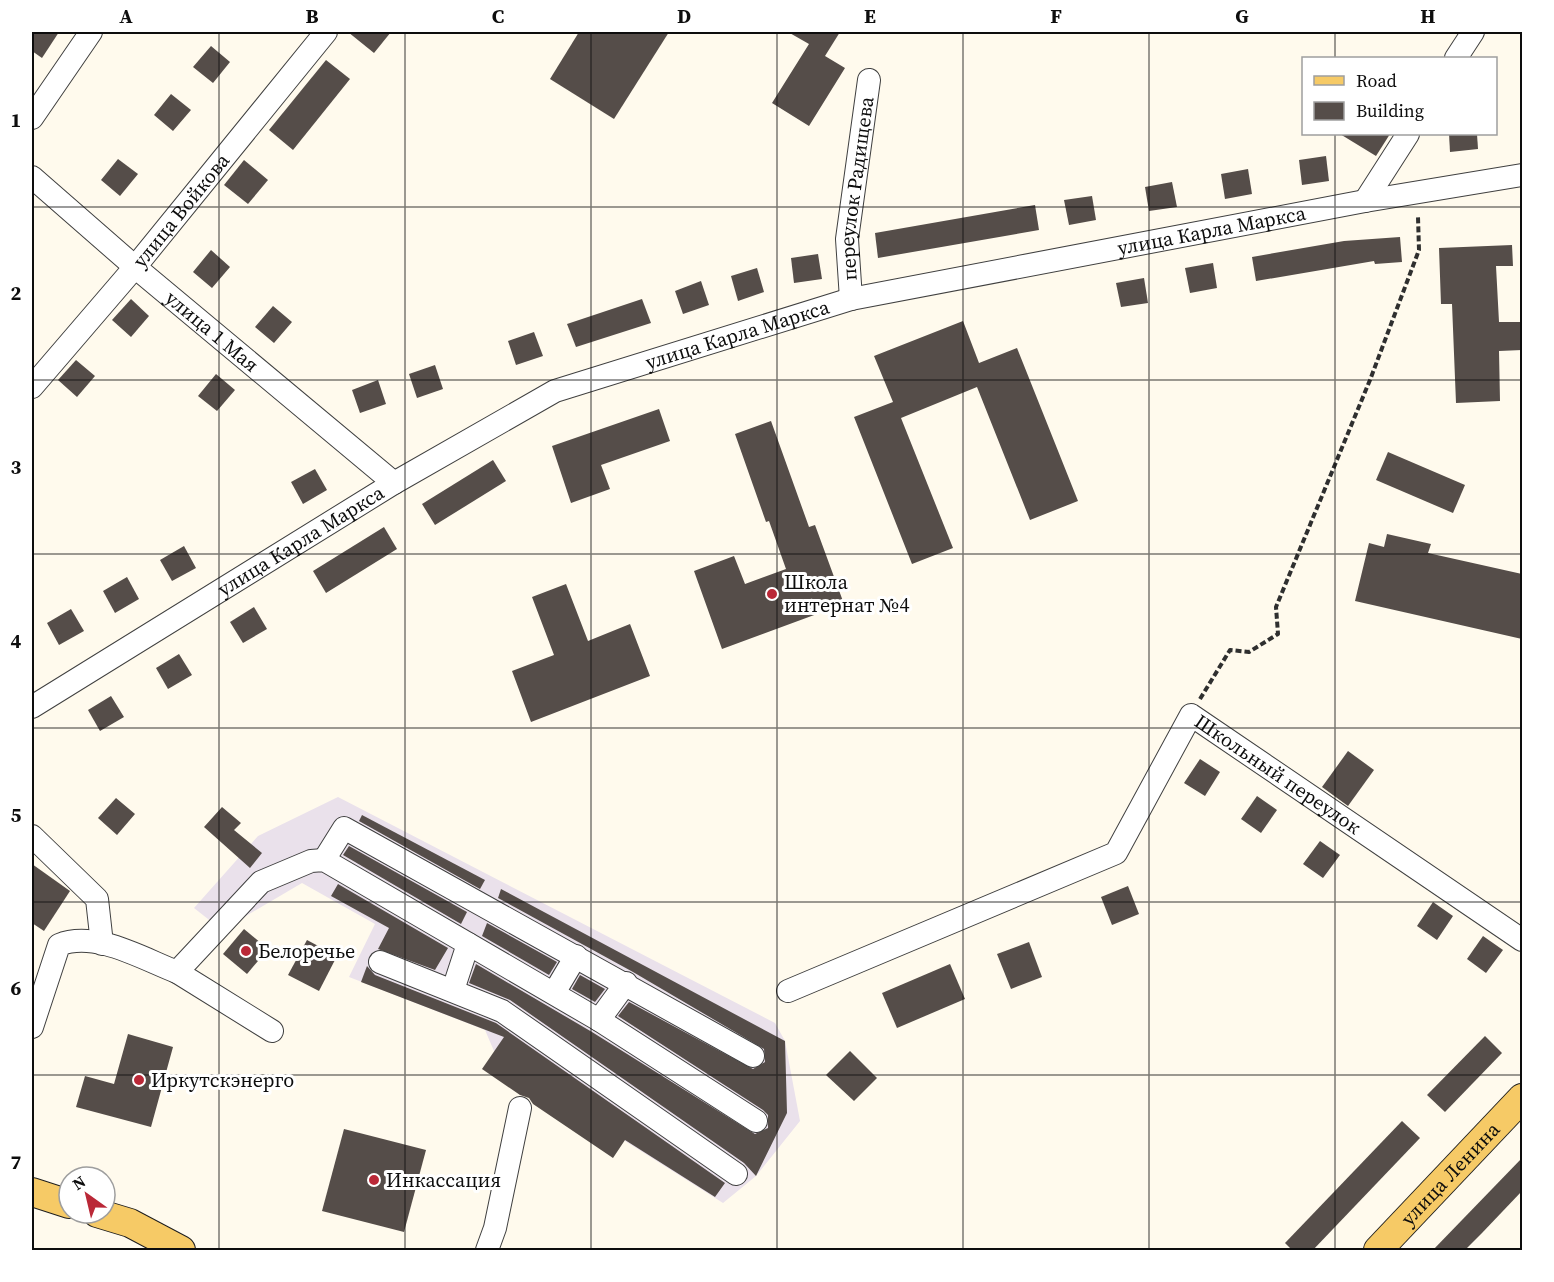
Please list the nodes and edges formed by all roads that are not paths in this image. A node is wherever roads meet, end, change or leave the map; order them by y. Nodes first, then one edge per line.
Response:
1 (91, 32) edge
2 (326, 32) edge
3 (1472, 32) edge
4 (1456, 57) edge
5 (869, 80) dead end
6 (32, 118) edge
7 (1401, 145) edge
8 (1522, 175) edge
9 (32, 177) edge
10 (1365, 201) junction
11 (135, 267) junction
12 (851, 299) junction
13 (32, 387) edge
14 (394, 483) junction
15 (32, 707) edge
16 (32, 836) edge
17 (324, 860) junction
18 (1522, 940) edge
19 (102, 944) junction
20 (468, 944) junction
21 (576, 956) junction
22 (380, 962) dead end
23 (177, 972) junction
24 (626, 983) junction
25 (453, 990) junction
26 (788, 991) dead end
27 (554, 993) junction
28 (599, 1020) junction
29 (32, 1027) edge
30 (272, 1031) dead end
31 (753, 1056) dead end
32 (1522, 1098) edge
33 (520, 1108) dead end
34 (756, 1121) dead end
35 (736, 1174) dead end
36 (32, 1192) edge
37 (57, 1200) edge
38 (117, 1219) edge
39 (181, 1251) edge
40 (486, 1251) edge
41 (1378, 1251) edge

1 - 6 street
2 - 11 street, улица Войкова
3 - 4 street
5 - 12 street, переулок Радищева
7 - 10 street
8 - 10 street, улица Карла Маркса
9 - 11 street, улица 1 Мая
10 - 12 street, улица Карла Маркса
11 - 13 street, улица Войкова
11 - 14 street, улица 1 Мая
12 - 14 street, улица Карла Маркса
14 - 15 street, улица Карла Маркса
16 - 19 street
17 - 20 street
17 - 21 street
17 - 23 street
18 - 26 street, Школьный переулок
19 - 23 street
19 - 29 street
20 - 25 street
20 - 27 street
21 - 24 street
21 - 27 street
22 - 25 street
23 - 30 street
24 - 28 street
24 - 31 street
25 - 35 street
27 - 28 street
28 - 34 street
32 - 41 main road, улица Ленина
33 - 40 street
36 - 37 main road
38 - 39 main road

